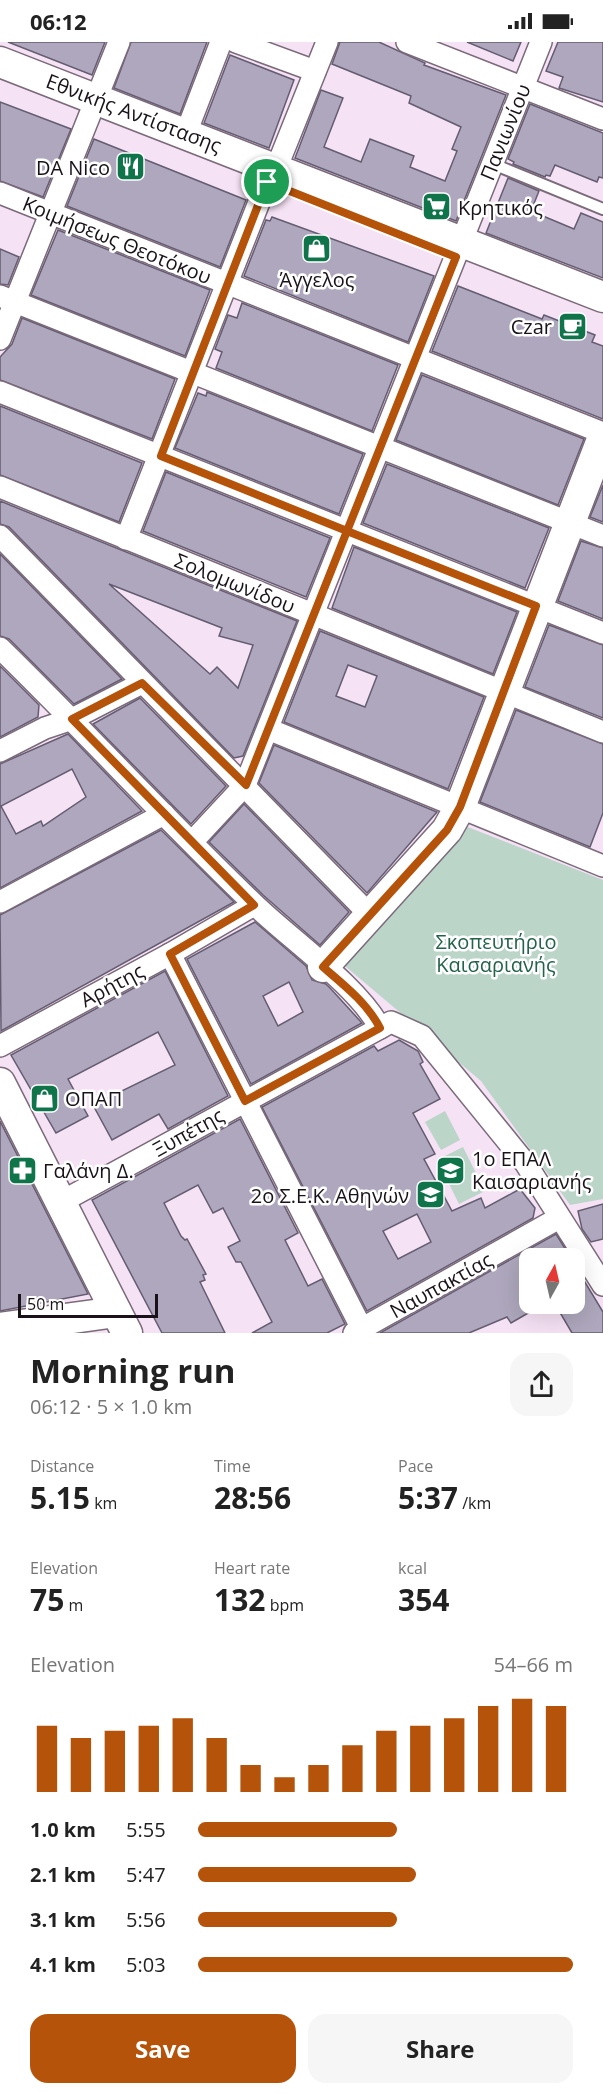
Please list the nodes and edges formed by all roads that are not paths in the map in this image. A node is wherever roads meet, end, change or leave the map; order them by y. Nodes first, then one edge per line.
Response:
1 (119, 42) edge
2 (221, 42) edge
3 (236, 42) edge
4 (327, 42) edge
5 (406, 42) edge
6 (541, 42) edge
7 (0, 62) edge
8 (315, 71) junction
9 (0, 79) edge
10 (523, 88) junction
11 (93, 106) junction
12 (603, 119) edge
13 (186, 134) junction
14 (493, 164) junction
15 (272, 176) junction
16 (0, 193) edge
17 (603, 209) edge
18 (51, 213) junction
19 (459, 249) junction
20 (227, 284) junction
21 (603, 297) edge
22 (8, 299) edge
23 (603, 314) edge
24 (0, 339) edge
25 (415, 358) junction
26 (193, 373) junction
27 (0, 392) edge
28 (603, 435) edge
29 (380, 447) junction
30 (161, 456) junction
31 (0, 487) edge
32 (568, 522) junction
33 (347, 531) junction
34 (0, 536) edge
35 (603, 536) edge
36 (126, 539) junction
37 (536, 606) junction
38 (313, 615) junction
39 (603, 633) edge
40 (0, 648) edge
41 (142, 683) junction
42 (504, 692) junction
43 (72, 719) junction
44 (268, 729) junction
45 (603, 732) edge
46 (0, 750) edge
47 (246, 785) junction
48 (460, 807) junction
49 (164, 814) junction
50 (192, 842) junction
51 (601, 858) edge
52 (0, 902) edge
53 (254, 905) junction
54 (370, 915) junction
55 (170, 954) junction
56 (323, 967) junction
57 (380, 1028) junction
58 (0, 1046) edge
59 (0, 1083) edge
60 (245, 1101) junction
61 (60, 1202) junction
62 (559, 1218) junction
63 (603, 1285) edge
64 (121, 1322) edge
65 (0, 1328) edge
66 (360, 1332) edge

1 - 11 street
2 - 13 street
3 - 8 street
4 - 8 street
5 - 10 street
6 - 10 street, Πανιωνίου
7 - 11 main road, Εθνικής Αντίστασης
8 - 15 street
9 - 11 main road, Εθνικής Αντίστασης
10 - 12 street
10 - 14 street, Πανιωνίου
11 - 13 main road, Εθνικής Αντίστασης
11 - 15 main road, Εθνικής Αντίστασης
11 - 18 street
13 - 15 main road, Εθνικής Αντίστασης
14 - 17 lane
14 - 19 street, Πανιωνίου
15 - 19 main road, Εθνικής Αντίστασης
15 - 20 street
16 - 18 street, Κοιμήσεως Θεοτόκου
18 - 20 street, Κοιμήσεως Θεοτόκου
18 - 22 street
19 - 21 main road, Εθνικής Αντίστασης
19 - 23 main road, Εθνικής Αντίστασης
19 - 25 street, Πανιωνίου
20 - 25 street, Κοιμήσεως Θεοτόκου
20 - 26 street
22 - 24 street
22 - 26 street
25 - 28 street, Κοιμήσεως Θεοτόκου
25 - 29 street, Πανιωνίου
26 - 29 street
26 - 30 street
27 - 30 street
28 - 32 main road
29 - 32 street
29 - 33 street, Πανιωνίου
30 - 33 street
30 - 36 street
31 - 36 street, Σολομωνίδου
32 - 35 street
32 - 37 main road
33 - 37 street
33 - 38 street, Πανιωνίου
34 - 41 street
36 - 38 street, Σολομωνίδου
37 - 39 street
37 - 42 main road
38 - 42 street, Σολομωνίδου
38 - 44 street, Πανιωνίου
40 - 43 street
41 - 43 street
41 - 47 street
42 - 45 street, Σολομωνίδου
42 - 48 main road
43 - 46 street
43 - 49 street
44 - 47 street, Πανιωνίου
44 - 48 street
47 - 50 street, Πανιωνίου
47 - 54 street
48 - 51 street
48 - 54 main road
49 - 50 street
49 - 52 street
50 - 53 street
53 - 55 street, Αρήτης
53 - 56 street
54 - 56 main road
55 - 58 street, Αρήτης
55 - 60 street
56 - 57 street
57 - 60 street, Ξυπέτης
57 - 62 street
59 - 61 main road
60 - 61 street, Ξυπέτης
60 - 66 street
61 - 64 main road
62 - 63 street
62 - 66 street, Ναυπακτίας
64 - 65 main road

